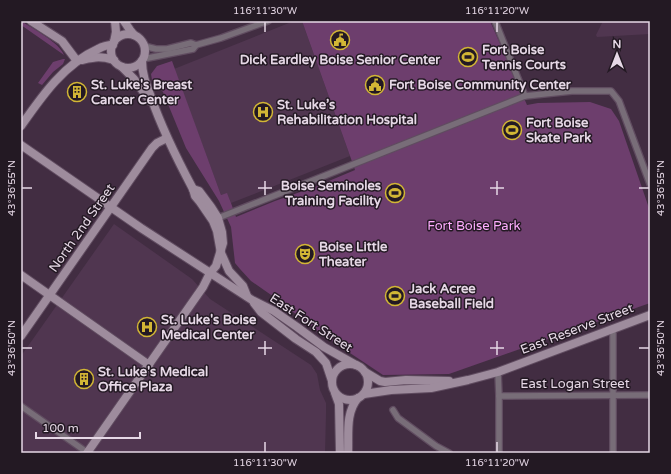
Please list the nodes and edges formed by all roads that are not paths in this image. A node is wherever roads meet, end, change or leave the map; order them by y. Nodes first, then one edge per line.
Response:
1 (31, 21) edge
2 (115, 21) edge
3 (124, 21) edge
4 (268, 21) edge
5 (495, 21) edge
6 (134, 35) junction
7 (113, 44) junction
8 (196, 45) junction
9 (144, 46) junction
10 (114, 60) junction
11 (143, 60) junction
12 (77, 61) junction
13 (122, 67) junction
14 (525, 96) junction
15 (154, 106) junction
16 (21, 126) edge
17 (167, 138) junction
18 (21, 145) edge
19 (650, 184) edge
20 (193, 189) junction
21 (111, 208) junction
22 (218, 218) junction
23 (220, 253) junction
24 (210, 273) junction
25 (21, 275) edge
26 (50, 295) junction
27 (250, 298) junction
28 (650, 315) edge
29 (613, 328) junction
30 (21, 336) edge
31 (150, 364) junction
32 (356, 365) junction
33 (365, 372) junction
34 (498, 372) junction
35 (468, 380) junction
36 (332, 381) junction
37 (335, 392) junction
38 (614, 395) junction
39 (650, 395) edge
40 (361, 396) junction
41 (499, 396) junction
42 (21, 406) edge
43 (393, 410) dead end
44 (88, 453) edge
45 (340, 453) edge
46 (348, 453) edge
47 (450, 453) edge
48 (499, 453) edge
49 (613, 453) edge

1 - 12 street
2 - 7 street
3 - 6 street
4 - 8 street
5 - 14 street
6 - 7 street
6 - 9 street
7 - 10 street
7 - 12 street
8 - 9 street
8 - 11 street
9 - 11 street
10 - 12 street
10 - 13 street
11 - 13 street
11 - 15 street
12 - 16 street
13 - 15 street
14 - 19 street
14 - 22 street
15 - 17 street
17 - 20 street
17 - 21 street, North 2nd Street
18 - 21 street, East Fort Street
20 - 22 street
20 - 23 street
21 - 24 street, East Fort Street
21 - 26 street, North 2nd Street
22 - 23 street
23 - 24 street
23 - 27 street
24 - 27 street, East Fort Street
24 - 31 street
25 - 26 street
26 - 30 street, North 2nd Street
26 - 31 street
27 - 32 street, East Fort Street
27 - 36 street, East Fort Street
28 - 29 street, East Reserve Street
29 - 34 street, East Reserve Street
29 - 38 street
31 - 44 street
32 - 33 street
32 - 36 street
33 - 35 street, East Reserve Street
33 - 40 street
34 - 35 street, East Reserve Street
34 - 41 street
35 - 40 street, East Reserve Street
36 - 37 street
37 - 40 street
37 - 45 street
38 - 39 street, East Logan Street
38 - 41 street, East Logan Street
38 - 49 street
40 - 46 street
41 - 48 street
42 - 44 street
43 - 47 street

